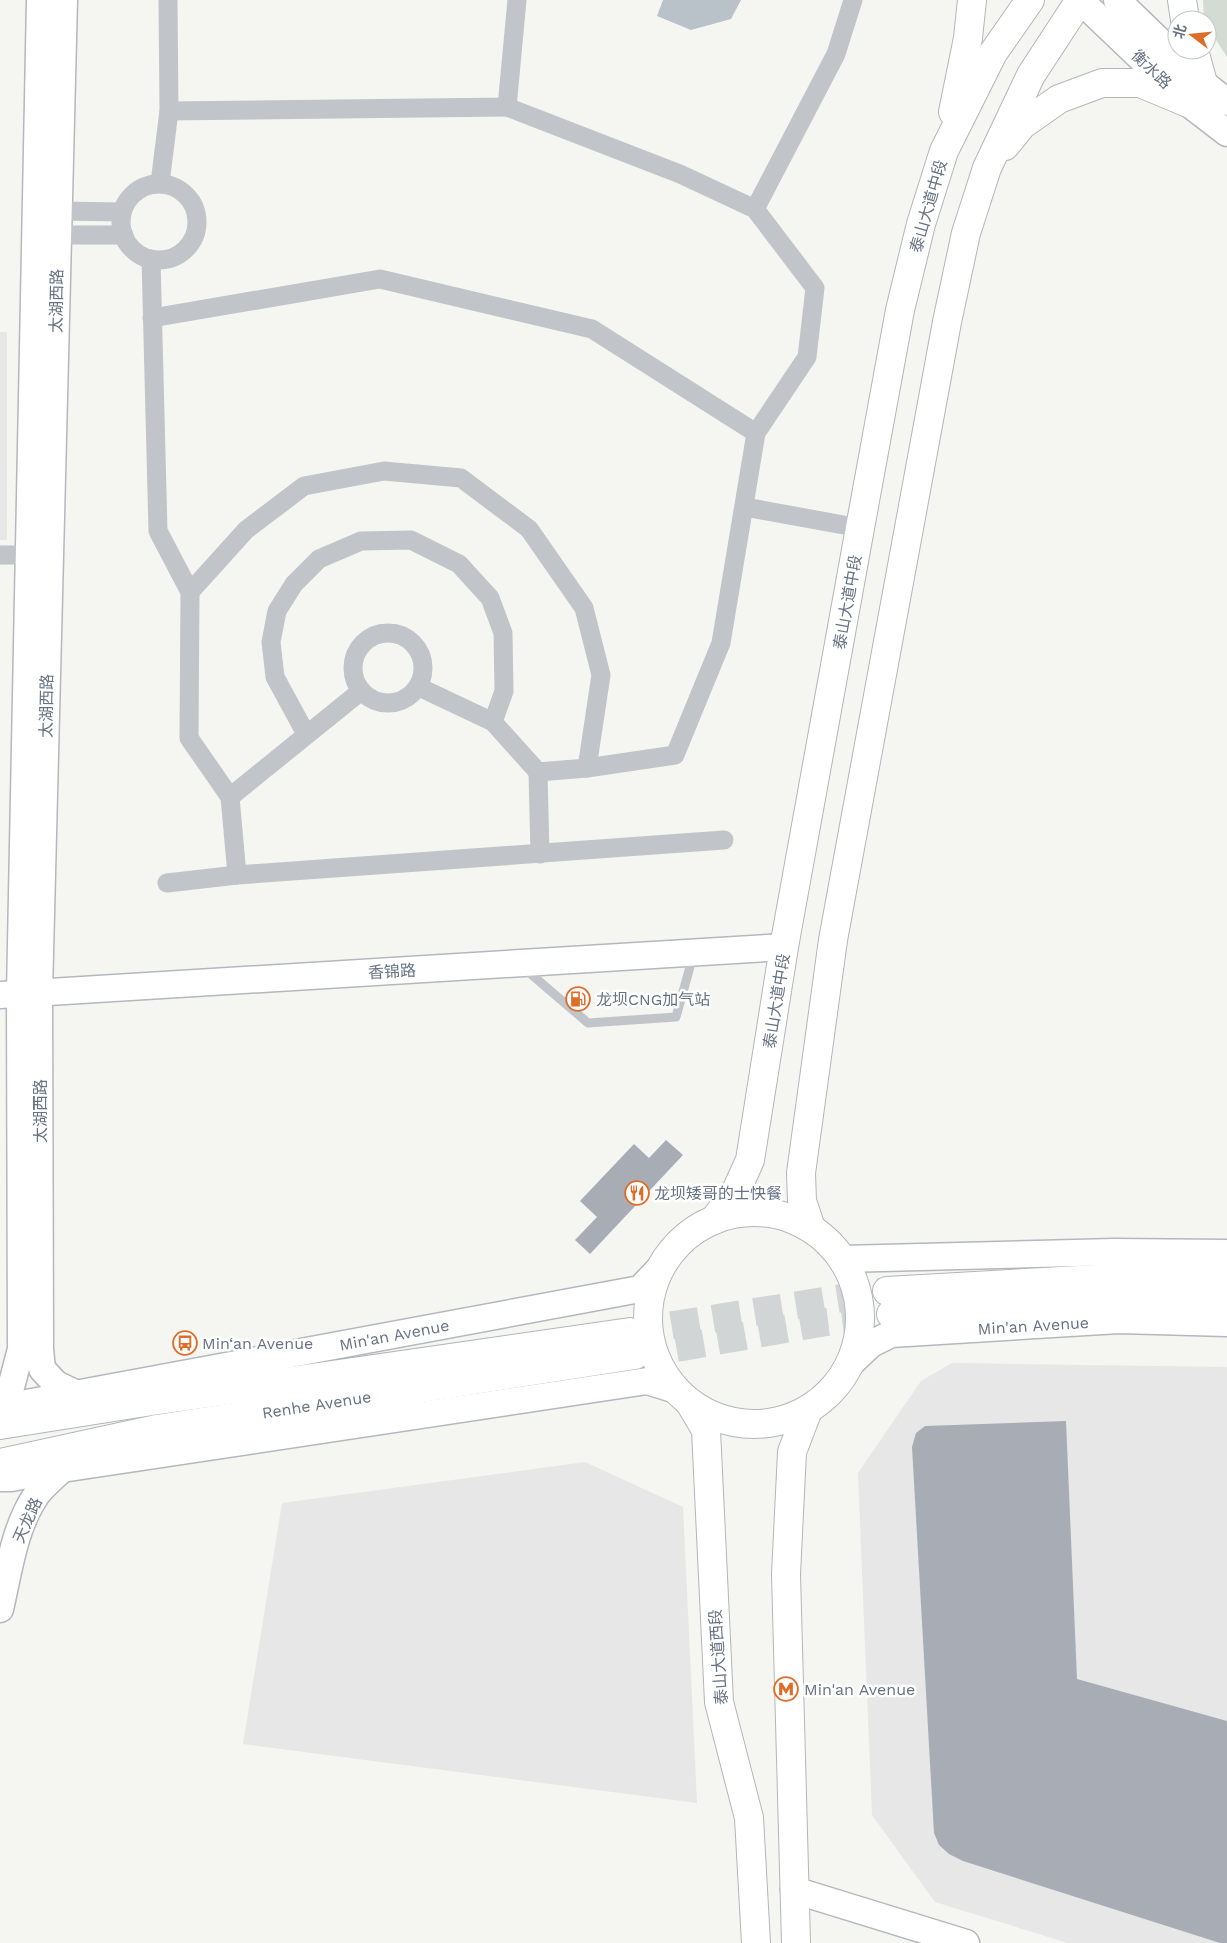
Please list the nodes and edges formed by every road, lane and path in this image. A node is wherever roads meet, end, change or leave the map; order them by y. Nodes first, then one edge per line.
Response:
1 (40, 0) edge
2 (64, 0) edge
3 (168, 0) edge
4 (517, 0) edge
5 (853, 0) edge
6 (972, 0) edge
7 (1030, 0) edge
8 (1080, 0) edge
9 (1117, 0) edge
10 (1194, 60) edge
11 (1195, 93) junction
12 (1227, 102) edge
13 (507, 107) junction
14 (169, 111) junction
15 (1227, 133) edge
16 (944, 151) junction
17 (987, 168) junction
18 (160, 183) junction
19 (755, 209) junction
20 (122, 212) junction
21 (58, 223) junction
22 (124, 235) junction
23 (151, 259) junction
24 (152, 318) junction
25 (756, 433) junction
26 (745, 507) junction
27 (860, 528) junction
28 (0, 554) edge
29 (28, 555) junction
30 (190, 592) junction
31 (419, 687) junction
32 (361, 691) junction
33 (493, 722) junction
34 (306, 734) junction
35 (587, 768) junction
36 (538, 772) junction
37 (230, 798) junction
38 (724, 840) dead end
39 (540, 854) junction
40 (237, 875) junction
41 (166, 883) dead end
42 (784, 947) junction
43 (694, 953) junction
44 (519, 964) junction
45 (20, 994) edge
46 (714, 1220) junction
47 (811, 1228) junction
48 (1227, 1253) edge
49 (842, 1259) junction
50 (661, 1267) junction
51 (1227, 1278) edge
52 (1227, 1300) edge
53 (1227, 1323) edge
54 (850, 1364) junction
55 (77, 1394) junction
56 (682, 1396) junction
57 (0, 1408) edge
58 (808, 1410) junction
59 (0, 1425) edge
60 (0, 1463) edge
61 (62, 1469) junction
62 (0, 1478) edge
63 (0, 1609) edge
64 (794, 1890) junction
65 (756, 1943) edge
66 (796, 1943) edge
67 (966, 1943) edge

1 - 29 main road, 太湖西路
2 - 21 main road, 太湖西路
3 - 14 street
4 - 13 street
5 - 19 street
6 - 16 main road
7 - 16 main road, 泰山大道中段
8 - 11 main road, 衡水路
8 - 17 main road
9 - 11 main road, 衡水路
10 - 11 main road
11 - 12 main road, 衡水路
11 - 15 main road, 衡水路
11 - 17 main road
13 - 14 street
13 - 19 street
14 - 18 street
16 - 27 main road, 泰山大道中段
17 - 47 main road
18 - 20 street
18 - 23 street
19 - 25 street
20 - 21 street
20 - 22 street
21 - 22 street
21 - 45 main road, 太湖西路
22 - 23 street
23 - 24 street
24 - 25 street
24 - 30 street
25 - 26 street
26 - 27 street
26 - 35 street
27 - 42 main road, 泰山大道中段
28 - 29 street
29 - 45 main road, 太湖西路
30 - 35 street
30 - 37 street
31 - 32 street
31 - 32 street
31 - 33 street
32 - 34 street
33 - 34 street
33 - 36 street
34 - 37 street
35 - 36 street
36 - 39 street
37 - 40 street
38 - 39 street
39 - 40 street
40 - 41 street
42 - 43 main road, 香锦路
42 - 46 main road, 泰山大道中段
43 - 44 main road, 香锦路
43 - 44 lane
44 - 45 main road, 香锦路
45 - 55 main road, 太湖西路
45 - 57 main road, 太湖西路
46 - 47 main road
46 - 50 main road, 泰山大道西段
47 - 49 main road
48 - 49 main road
49 - 54 main road
50 - 55 main road, Min'an Avenue
50 - 56 main road, 泰山大道西段
51 - 52 main road, Min'an Avenue
53 - 54 main road, Min'an Avenue
54 - 58 main road
55 - 57 main road, Min'an Avenue
56 - 58 main road
56 - 61 main road
56 - 65 main road, 泰山大道西段
58 - 64 main road
59 - 60 main road, Renhe Avenue
61 - 62 main road
61 - 63 main road, 天龙路
64 - 66 main road
64 - 67 main road

